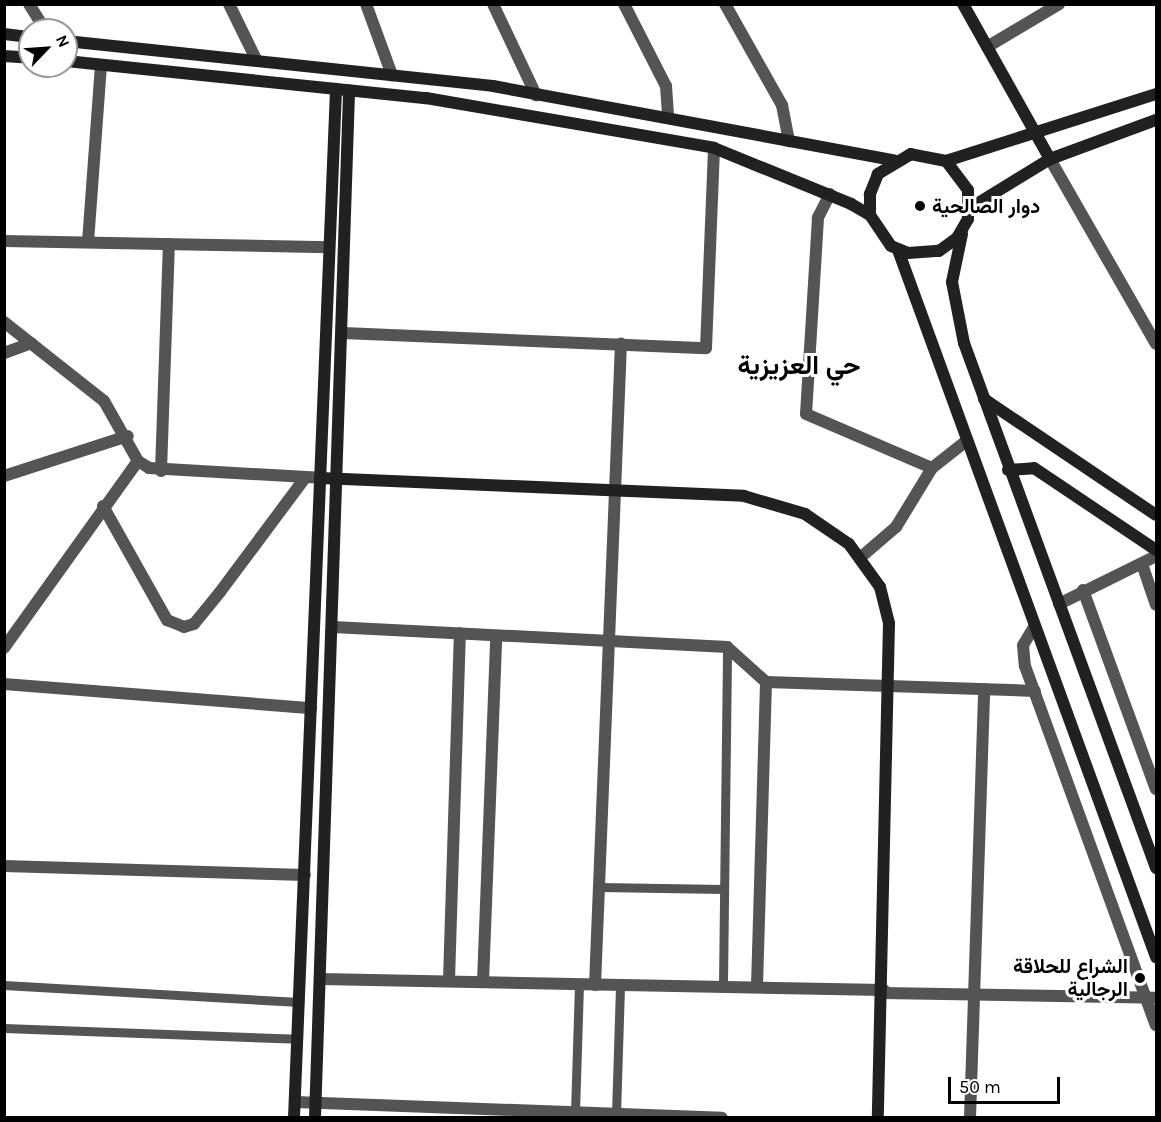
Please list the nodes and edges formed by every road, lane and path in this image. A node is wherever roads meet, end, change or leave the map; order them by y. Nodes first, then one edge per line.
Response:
1 (29, 4) edge
2 (229, 4) edge
3 (366, 4) edge
4 (493, 4) edge
5 (624, 4) edge
6 (963, 4) edge
7 (1059, 4) edge
8 (729, 6) edge
9 (38, 18) edge
10 (78, 42) edge
11 (987, 47) junction
12 (256, 59) junction
13 (78, 62) edge
14 (101, 65) junction
15 (392, 75) junction
16 (342, 90) junction
17 (1156, 94) edge
18 (536, 95) junction
19 (668, 116) junction
20 (1156, 120) edge
21 (1036, 135) junction
22 (789, 141) junction
23 (714, 148) junction
24 (1050, 159) junction
25 (894, 160) junction
26 (946, 161) junction
27 (830, 194) junction
28 (970, 208) junction
29 (870, 215) junction
30 (963, 229) junction
31 (4, 240) edge
32 (88, 242) junction
33 (169, 244) junction
34 (329, 247) junction
35 (898, 250) junction
36 (4, 322) edge
37 (343, 333) junction
38 (32, 343) junction
39 (621, 344) junction
40 (1156, 344) edge
41 (4, 353) edge
42 (984, 399) junction
43 (128, 436) junction
44 (965, 442) junction
45 (138, 461) junction
46 (932, 468) junction
47 (1008, 470) junction
48 (161, 471) junction
49 (4, 476) edge
50 (305, 478) junction
51 (320, 478) junction
52 (338, 479) junction
53 (616, 490) junction
54 (103, 506) junction
55 (1156, 515) edge
56 (1156, 550) edge
57 (1156, 556) edge
58 (861, 557) junction
59 (1142, 564) junction
60 (1083, 590) junction
61 (1059, 604) junction
62 (1156, 605) edge
63 (333, 627) junction
64 (1034, 627) junction
65 (460, 633) junction
66 (496, 636) junction
67 (610, 641) junction
68 (727, 647) junction
69 (4, 648) edge
70 (766, 682) junction
71 (4, 684) edge
72 (890, 686) junction
73 (984, 689) junction
74 (1035, 690) junction
75 (310, 708) junction
76 (1156, 789) edge
77 (4, 866) edge
78 (1156, 868) edge
79 (305, 875) junction
80 (599, 887) junction
81 (724, 889) junction
82 (1156, 957) edge
83 (320, 979) junction
84 (449, 980) junction
85 (483, 982) junction
86 (723, 983) junction
87 (4, 985) edge
88 (579, 985) junction
89 (595, 985) junction
90 (620, 985) junction
91 (757, 986) junction
92 (883, 992) junction
93 (974, 997) junction
94 (1152, 998) edge
95 (300, 1002) junction
96 (1156, 1025) edge
97 (4, 1028) edge
98 (298, 1039) junction
99 (295, 1102) junction
100 (315, 1103) junction
101 (575, 1112) junction
102 (616, 1114) junction
103 (639, 1116) edge
104 (294, 1118) edge
105 (315, 1118) edge
106 (722, 1118) edge
107 (878, 1118) edge
108 (970, 1118) edge

1 - 9 street
2 - 12 street
3 - 15 street
4 - 18 street
5 - 19 street
6 - 11 street
7 - 11 street
8 - 22 street
10 - 12 street
11 - 21 street
12 - 15 street
13 - 14 street
14 - 16 street
14 - 32 street
15 - 18 street
16 - 23 street
16 - 34 street
16 - 37 street
17 - 21 street
18 - 19 street
19 - 22 street
20 - 24 street
21 - 24 street
21 - 26 street
22 - 25 street
23 - 27 street
23 - 39 street
24 - 28 street
24 - 40 street
25 - 26 street
25 - 29 street
26 - 28 street
27 - 29 street
27 - 46 street
28 - 30 street
29 - 35 street
30 - 35 street
30 - 42 street
31 - 32 street
32 - 33 street
33 - 34 street
33 - 48 street
34 - 51 street
35 - 44 street
36 - 38 street
37 - 39 street
37 - 52 street
38 - 41 street
38 - 43 street
39 - 53 street
42 - 47 street
42 - 55 street
43 - 45 street
43 - 49 street
44 - 46 street
44 - 64 street
45 - 48 street
45 - 54 street
46 - 58 street
47 - 56 street
47 - 61 street
48 - 50 street
50 - 51 street
50 - 54 street
51 - 52 street
51 - 75 street
52 - 53 street
52 - 63 street
53 - 58 street
53 - 67 street
54 - 69 street
57 - 59 street
58 - 72 street
59 - 60 street
59 - 62 street
60 - 61 street
60 - 76 street
61 - 78 street
63 - 65 street
63 - 83 street
64 - 74 street
64 - 82 street
65 - 66 street
65 - 84 street
66 - 67 street
66 - 85 street
67 - 68 street
67 - 80 street
68 - 70 street
68 - 81 lane
70 - 72 street
70 - 91 street
71 - 75 street
72 - 73 street
72 - 92 street
73 - 74 street
73 - 93 street
74 - 94 street
75 - 79 street
77 - 79 street
79 - 95 street
80 - 81 lane
80 - 89 street
81 - 86 lane
83 - 84 street
83 - 100 street
84 - 85 street
85 - 88 street
86 - 90 street
86 - 91 street
87 - 95 lane
88 - 89 street
88 - 101 lane
89 - 90 street
90 - 102 lane
91 - 92 street
92 - 93 street
92 - 107 street
93 - 94 street
93 - 108 street
94 - 96 street
95 - 98 street
97 - 98 lane
98 - 99 street
99 - 100 street
99 - 104 street
100 - 101 street
100 - 105 street
101 - 102 street
102 - 103 street
103 - 106 street

